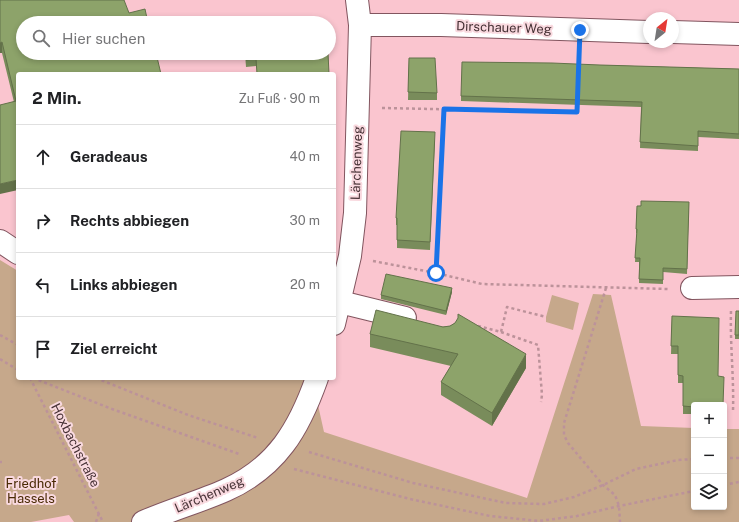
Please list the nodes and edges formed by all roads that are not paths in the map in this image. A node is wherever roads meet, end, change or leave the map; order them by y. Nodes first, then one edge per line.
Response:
1 (357, 0) edge
2 (360, 26) junction
3 (643, 32) edge
4 (679, 32) edge
5 (739, 34) edge
6 (0, 241) edge
7 (16, 252) edge
8 (735, 287) edge
9 (692, 288) road end
10 (340, 302) junction
11 (336, 317) edge
12 (424, 322) edge
13 (316, 380) edge
14 (144, 522) edge

1 - 2 street, Lärchenweg
2 - 3 street, Dirschauer Weg
2 - 10 street, Lärchenweg
4 - 5 street
6 - 7 street
8 - 9 street
10 - 11 street, Lärchenweg
10 - 12 street
13 - 14 street, Lärchenweg

